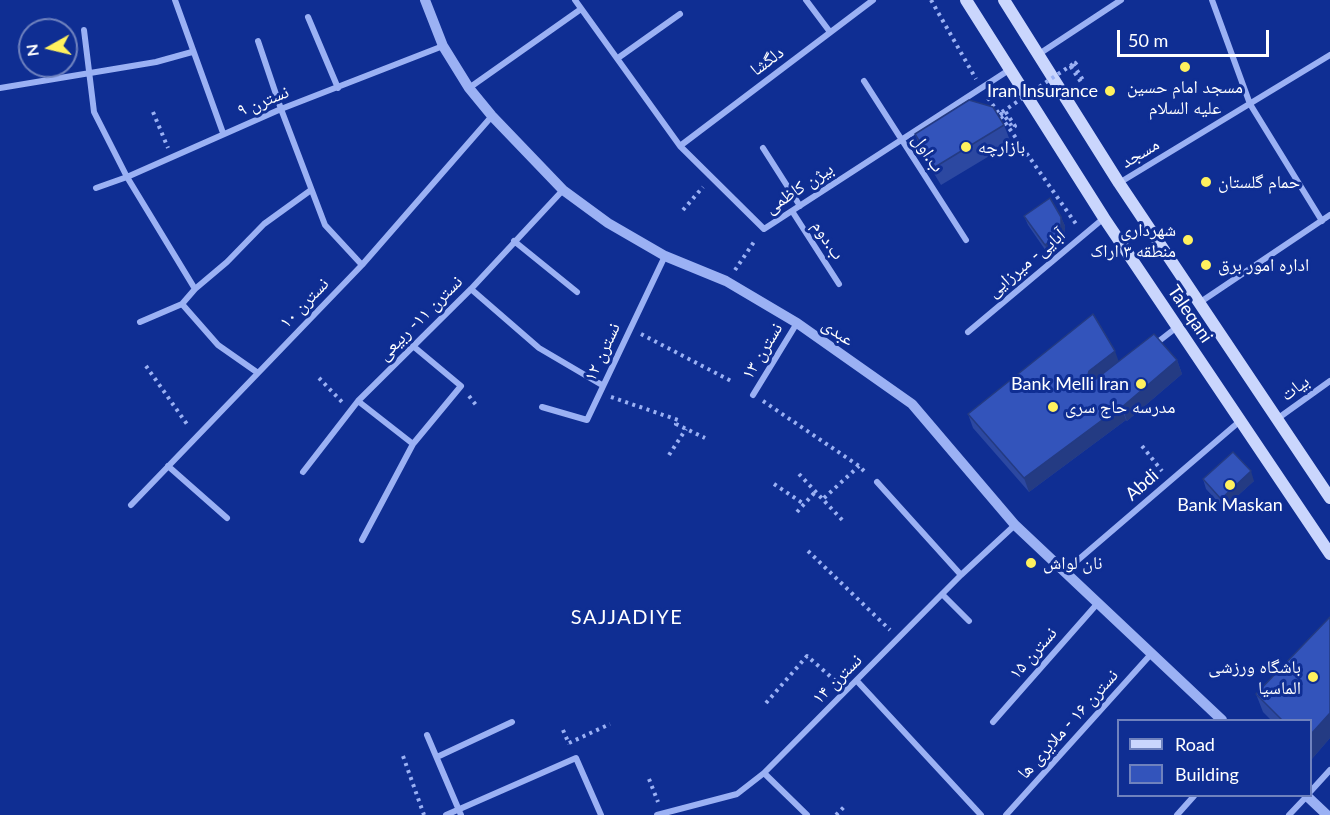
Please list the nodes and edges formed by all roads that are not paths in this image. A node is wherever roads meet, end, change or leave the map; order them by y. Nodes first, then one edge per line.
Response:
1 (175, 0) edge
2 (425, 0) edge
3 (575, 0) edge
4 (806, 0) edge
5 (873, 0) edge
6 (966, 0) edge
7 (1004, 0) edge
8 (1121, 0) edge
9 (1212, 0) edge
10 (581, 9) junction
11 (680, 14) dead end
12 (308, 17) dead end
13 (84, 30) dead end
14 (830, 32) junction
15 (258, 41) dead end
16 (443, 46) junction
17 (192, 52) junction
18 (1039, 54) junction
19 (1330, 56) edge
20 (618, 58) junction
21 (1009, 70) junction
22 (90, 74) junction
23 (864, 81) dead end
24 (0, 88) edge
25 (338, 88) junction
26 (469, 88) junction
27 (1250, 104) junction
28 (281, 110) junction
29 (492, 116) junction
30 (223, 133) junction
31 (902, 140) junction
32 (680, 146) junction
33 (763, 148) dead end
34 (127, 177) junction
35 (1119, 183) junction
36 (96, 188) dead end
37 (311, 189) junction
38 (563, 190) junction
39 (800, 206) junction
40 (792, 211) junction
41 (1330, 215) edge
42 (1104, 218) junction
43 (1322, 221) junction
44 (966, 240) dead end
45 (514, 242) junction
46 (664, 256) junction
47 (362, 265) junction
48 (839, 284) dead end
49 (195, 289) junction
50 (471, 289) junction
51 (577, 292) dead end
52 (1198, 303) junction
53 (182, 304) junction
54 (140, 322) dead end
55 (797, 323) junction
56 (1177, 326) junction
57 (968, 332) dead end
58 (413, 346) junction
59 (1144, 352) edge
60 (258, 373) junction
61 (1330, 381) edge
62 (602, 385) junction
63 (753, 395) road end
64 (358, 401) junction
65 (542, 406) dead end
66 (1277, 419) junction
67 (1240, 421) junction
68 (413, 444) junction
69 (168, 466) junction
70 (303, 472) dead end
71 (877, 483) dead end
72 (1330, 498) edge
73 (131, 505) dead end
74 (227, 518) dead end
75 (1015, 525) junction
76 (362, 540) dead end
77 (1330, 554) edge
78 (1064, 572) junction
79 (961, 575) junction
80 (942, 594) junction
81 (1097, 604) junction
82 (969, 621) dead end
83 (1152, 653) junction
84 (857, 681) junction
85 (1221, 719) edge
86 (512, 722) dead end
87 (993, 722) dead end
88 (427, 735) dead end
89 (437, 757) junction
90 (1330, 770) edge
91 (764, 773) junction
92 (1312, 791) edge
93 (1192, 797) edge
94 (1305, 797) edge
95 (1309, 797) edge
96 (460, 812) edge
97 (660, 814) edge
98 (446, 815) edge
99 (601, 815) edge
100 (807, 815) edge
101 (981, 815) edge
102 (1006, 815) edge
103 (1177, 815) edge
104 (1289, 815) edge
105 (1327, 815) edge

1 - 17 street
2 - 16 street, عبدی
3 - 10 street, بیژن کاظمی
4 - 14 street
5 - 14 street, دلگشا
6 - 21 main road, Taleqani
7 - 18 main road, Taleqani
8 - 18 street
9 - 27 street
10 - 20 street, بیژن کاظمی
10 - 26 street
11 - 20 street
12 - 25 street
13 - 22 street
14 - 32 street, دلگشا
15 - 28 street
16 - 25 street, نسترن ۹
16 - 26 street, عبدی
17 - 22 street
17 - 30 street
18 - 35 main road, Taleqani
19 - 27 street, مسجد
20 - 32 street, بیژن کاظمی
21 - 31 street, بیژن کاظمی
21 - 42 main road, Taleqani
22 - 24 street
22 - 34 street
23 - 31 street, ب.اول
25 - 28 street, نسترن ۹
26 - 29 street, عبدی
27 - 35 street, مسجد
27 - 43 street
28 - 30 street, نسترن ۹
28 - 37 street
29 - 38 street, عبدی
29 - 47 street, نسترن ۱۰
30 - 34 street, نسترن ۹
31 - 39 street, بیژن کاظمی
31 - 44 street, ب.اول
32 - 40 street, بیژن کاظمی
33 - 39 street, ب.دوم
34 - 36 street, نسترن ۹
34 - 49 street
35 - 52 main road, Taleqani
37 - 47 street
37 - 49 street
38 - 45 street, نسترن ۱۱- ربیعی
38 - 46 street, عبدی
39 - 40 street, بیژن کاظمی
40 - 48 street, ب.دوم
41 - 43 street
42 - 56 main road, Taleqani
42 - 57 street, آبایی- میرزایی
43 - 52 street
45 - 50 street, نسترن ۱۱- ربیعی
45 - 51 street
46 - 55 street, عبدی
46 - 62 street, نسترن ۱۲
47 - 60 street, نسترن ۱۰
49 - 53 street
50 - 58 street, نسترن ۱۱- ربیعی
50 - 62 street
52 - 66 main road, Taleqani
53 - 54 street
53 - 60 street
55 - 63 street, نسترن ۱۳
55 - 75 street, عبدی
56 - 59 street
56 - 67 main road, Taleqani
58 - 64 street, نسترن ۱۱- ربیعی
58 - 68 street
60 - 69 street, نسترن ۱۰
61 - 66 street, بیات
62 - 65 street, نسترن ۱۲
64 - 68 street
64 - 70 street, نسترن ۱۱- ربیعی
66 - 72 main road, Taleqani
67 - 77 main road, Taleqani
67 - 78 street, Abdi
68 - 76 street
69 - 73 street, نسترن ۱۰
69 - 74 street
71 - 79 street
75 - 78 street, عبدی
75 - 79 street, نسترن ۱۴
78 - 81 street, عبدی
79 - 80 street, نسترن ۱۴
80 - 82 street
80 - 84 street, نسترن ۱۴
81 - 83 street, عبدی
81 - 87 street, نسترن ۱۵
83 - 85 street, عبدی
83 - 102 street, نسترن ۱۶ - ملایری ها
84 - 91 street, نسترن ۱۴
84 - 101 street
86 - 89 street
88 - 89 street
89 - 96 street
90 - 92 street
91 - 97 street, نسترن ۱۴
91 - 100 street
93 - 103 street
94 - 104 street
95 - 105 street
96 - 98 street
96 - 99 street

